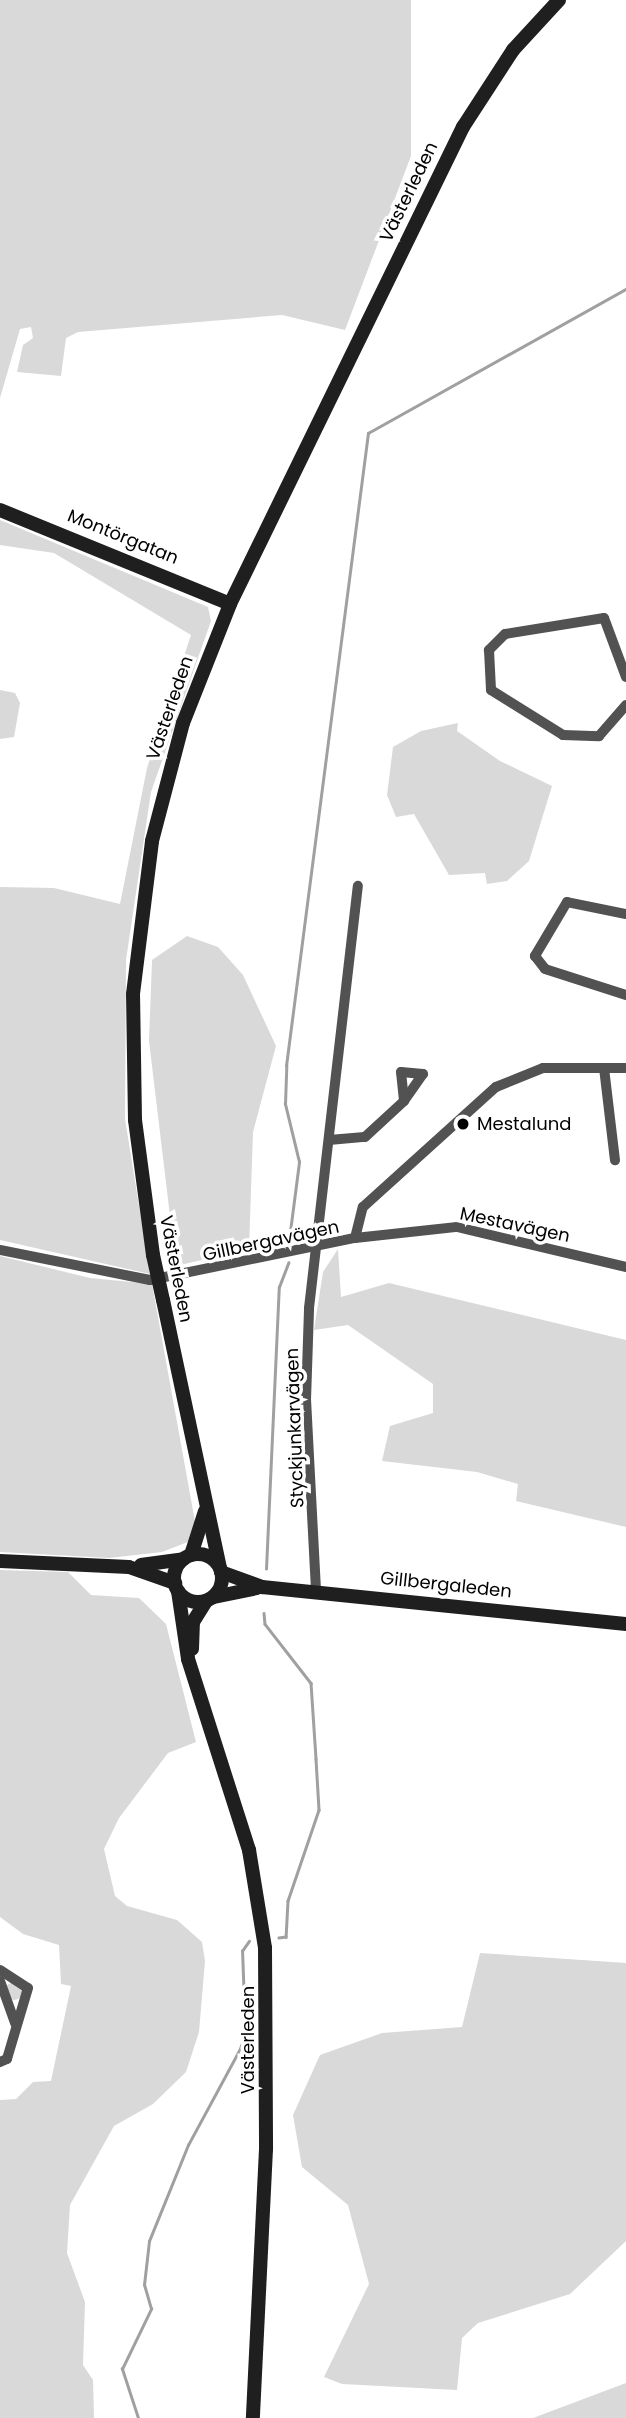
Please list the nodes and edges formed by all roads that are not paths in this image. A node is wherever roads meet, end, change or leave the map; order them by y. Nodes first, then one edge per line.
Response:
1 (559, 0) edge
2 (0, 509) edge
3 (230, 604) junction
4 (626, 677) edge
5 (626, 705) edge
6 (358, 886) dead end
7 (626, 914) edge
8 (626, 995) edge
9 (604, 1068) junction
10 (626, 1068) edge
11 (404, 1101) dead end
12 (329, 1140) junction
13 (615, 1160) dead end
14 (355, 1238) junction
15 (317, 1248) junction
16 (0, 1250) edge
17 (626, 1267) edge
18 (205, 1510) junction
19 (188, 1557) junction
20 (0, 1560) edge
21 (129, 1567) junction
22 (220, 1570) junction
23 (176, 1587) junction
24 (262, 1587) junction
25 (316, 1590) junction
26 (210, 1599) junction
27 (626, 1624) edge
28 (192, 1672) junction
29 (0, 1970) edge
30 (0, 1981) edge
31 (15, 2023) junction
32 (0, 2062) edge
33 (253, 2418) edge

1 - 3 main road, Västerleden
2 - 3 main road, Montörgatan
3 - 18 main road, Västerleden, bridge
4 - 5 street
6 - 12 street, Styckjunkarvägen
7 - 8 street
9 - 10 street, Gillbergavägen
9 - 13 street
9 - 14 street, Gillbergavägen
11 - 12 street
12 - 15 street, Styckjunkarvägen
14 - 15 street, Gillbergavägen
14 - 17 street, Mestavägen
15 - 16 street, Gillbergavägen
15 - 25 street, Styckjunkarvägen
18 - 19 main road, Västerleden
18 - 22 main road, Västerleden
19 - 21 main road
19 - 22 main road, Gillbergaleden
19 - 23 main road, Västerleden
20 - 21 main road
21 - 23 main road
22 - 24 main road, Gillbergaleden
22 - 26 main road, Västerleden
23 - 26 main road
23 - 28 main road, Västerleden
24 - 25 main road, Gillbergaleden
24 - 26 main road, Gillbergaleden
25 - 27 main road, Gillbergaleden
26 - 28 main road, Västerleden
28 - 33 main road, Västerleden
29 - 31 street
30 - 31 street
31 - 32 street

